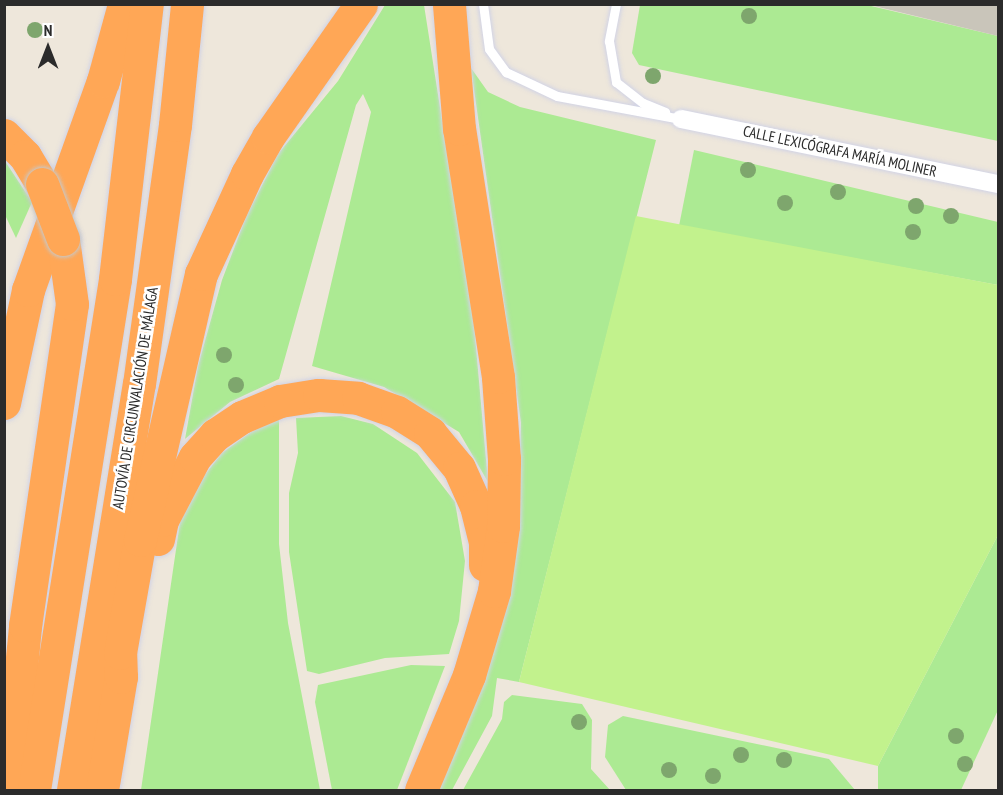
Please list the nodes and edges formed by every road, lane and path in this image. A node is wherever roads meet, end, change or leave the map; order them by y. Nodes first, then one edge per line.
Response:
1 (124, 4) edge
2 (147, 4) edge
3 (187, 4) edge
4 (361, 4) edge
5 (449, 4) edge
6 (483, 4) edge
7 (616, 4) edge
8 (681, 119) junction
9 (4, 135) edge
10 (999, 184) edge
11 (4, 403) edge
12 (484, 621) junction
13 (121, 677) junction
14 (9, 790) edge
15 (34, 790) edge
16 (73, 790) edge
17 (102, 790) edge
18 (421, 790) edge

1 - 11 highway
2 - 15 highway
3 - 16 highway, AUTOVÍA DE CIRCUNVALACIÓN DE MÁLAGA
4 - 13 highway
5 - 12 highway
6 - 8 lane
7 - 8 lane
8 - 10 street, CALLE LEXICÓGRAFA MARÍA MOLINER
9 - 14 highway, bridge
12 - 13 highway
12 - 18 highway
13 - 17 highway

